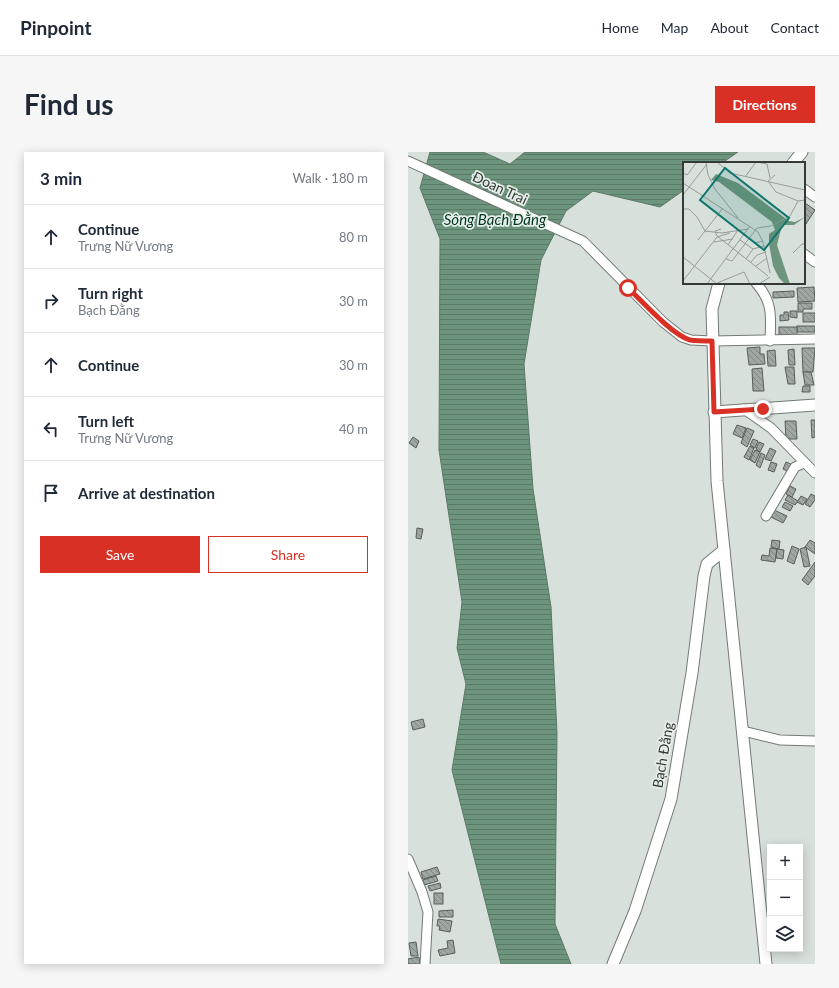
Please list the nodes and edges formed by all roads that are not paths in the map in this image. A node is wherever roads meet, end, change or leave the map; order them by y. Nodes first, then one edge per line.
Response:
1 (802, 152) edge
2 (408, 160) edge
3 (794, 162) edge
4 (805, 190) edge
5 (815, 197) edge
6 (805, 255) edge
7 (815, 262) edge
8 (719, 284) edge
9 (757, 284) edge
10 (815, 339) edge
11 (712, 341) junction
12 (770, 341) junction
13 (815, 405) edge
14 (744, 409) junction
15 (714, 412) junction
16 (804, 463) junction
17 (815, 473) edge
18 (766, 516) dead end
19 (724, 550) junction
20 (742, 731) junction
21 (815, 741) edge
22 (408, 859) edge
23 (411, 877) edge
24 (425, 964) edge
25 (612, 964) edge
26 (766, 964) edge

1 - 3 street
2 - 11 street, Đoan Trai
4 - 5 street
6 - 7 street
8 - 11 street
9 - 12 street
10 - 12 street, Đoan Trai
11 - 12 street, Đoan Trai
11 - 15 street
13 - 14 street
14 - 15 street
14 - 16 street
15 - 19 street
16 - 17 street
16 - 18 street
19 - 20 street
19 - 25 street, Bạch Đằng
20 - 21 street
20 - 26 street
22 - 23 street
23 - 24 street

